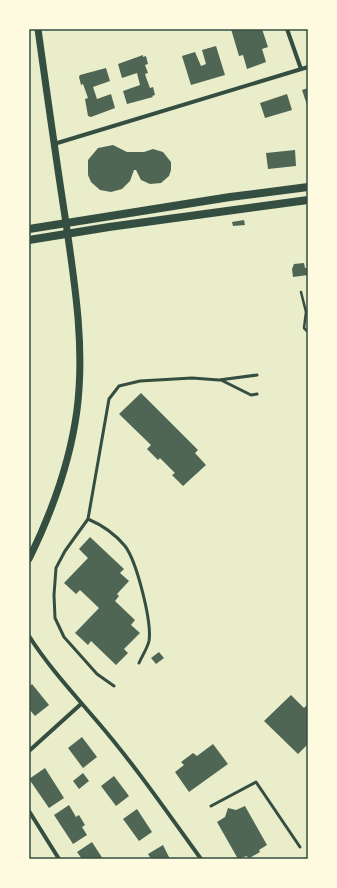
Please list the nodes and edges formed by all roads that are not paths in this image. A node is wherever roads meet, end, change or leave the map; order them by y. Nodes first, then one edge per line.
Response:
1 (38, 29) edge
2 (287, 29) edge
3 (308, 67) edge
4 (301, 69) junction
5 (54, 144) junction
6 (308, 188) edge
7 (308, 200) edge
8 (66, 224) junction
9 (29, 229) edge
10 (68, 235) junction
11 (29, 240) edge
12 (257, 375) dead end
13 (219, 380) junction
14 (257, 394) dead end
15 (88, 519) junction
16 (29, 559) edge
17 (29, 636) edge
18 (139, 663) dead end
19 (114, 686) dead end
20 (81, 704) junction
21 (29, 751) edge
22 (212, 806) dead end
23 (29, 811) edge
24 (300, 847) dead end
25 (59, 859) edge
26 (201, 859) edge

1 - 5 street
2 - 4 street
3 - 4 street
4 - 5 street
5 - 8 street
6 - 8 main road
7 - 10 main road
8 - 9 main road
8 - 10 street
10 - 11 main road
10 - 16 street
12 - 13 lane
13 - 14 lane
13 - 15 lane
15 - 18 lane
15 - 19 lane
17 - 20 street
20 - 21 street
20 - 26 street
22 - 24 lane
23 - 25 street

